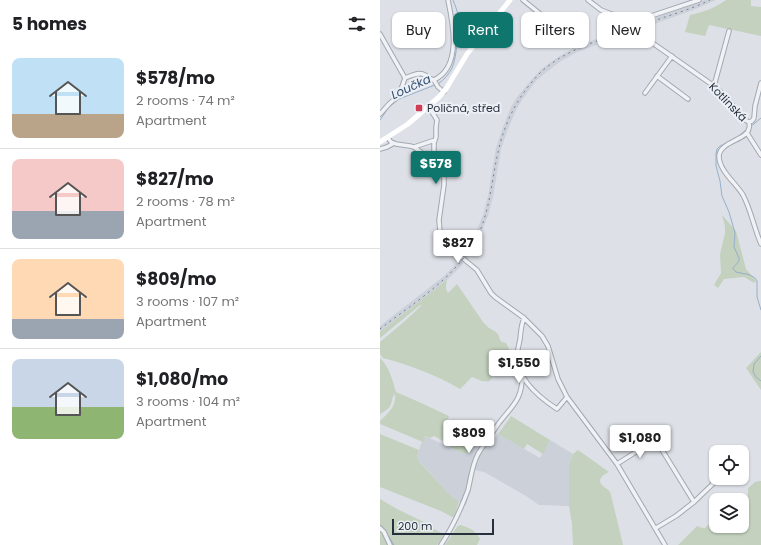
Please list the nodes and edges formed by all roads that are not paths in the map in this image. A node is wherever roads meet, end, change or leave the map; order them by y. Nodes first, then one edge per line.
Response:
1 (448, 0) edge
2 (510, 0) edge
3 (523, 0) edge
4 (588, 0) edge
5 (699, 0) edge
6 (538, 12) edge
7 (606, 12) edge
8 (655, 15) edge
9 (729, 31) dead end
10 (380, 34) edge
11 (655, 45) edge
12 (672, 56) junction
13 (657, 76) junction
14 (405, 78) junction
15 (434, 82) junction
16 (761, 83) edge
17 (714, 86) junction
18 (444, 92) junction
19 (645, 93) dead end
20 (688, 100) dead end
21 (428, 107) junction
22 (380, 114) edge
23 (749, 122) junction
24 (746, 133) junction
25 (388, 138) junction
26 (435, 140) junction
27 (380, 142) edge
28 (394, 143) junction
29 (414, 147) junction
30 (380, 149) edge
31 (761, 155) edge
32 (434, 162) junction
33 (761, 244) edge
34 (524, 318) junction
35 (522, 375) junction
36 (567, 397) junction
37 (617, 464) junction
38 (712, 485) edge
39 (694, 502) junction
40 (380, 528) edge
41 (656, 528) junction
42 (390, 545) edge
43 (440, 545) edge
44 (666, 545) edge

1 - 15 street
2 - 18 main road
3 - 6 street
4 - 7 street
5 - 8 street
9 - 17 street
10 - 14 street
11 - 12 street, Kotlinská
12 - 13 street
12 - 17 street, Kotlinská
13 - 19 street
13 - 20 street
14 - 15 street
14 - 22 street
15 - 18 street
16 - 23 street
17 - 23 street, Kotlinská
18 - 21 main road
21 - 25 main road
21 - 26 street
23 - 24 street, Kotlinská
24 - 31 street
24 - 33 street, Kotlinská
25 - 27 main road
25 - 28 street
26 - 29 street
26 - 32 street
28 - 29 street
28 - 30 street
29 - 32 street
32 - 34 street
34 - 35 street
34 - 36 street
35 - 36 street
35 - 43 street
36 - 37 street
37 - 39 street
37 - 41 street
38 - 39 street
39 - 41 street
40 - 42 street
41 - 44 street

